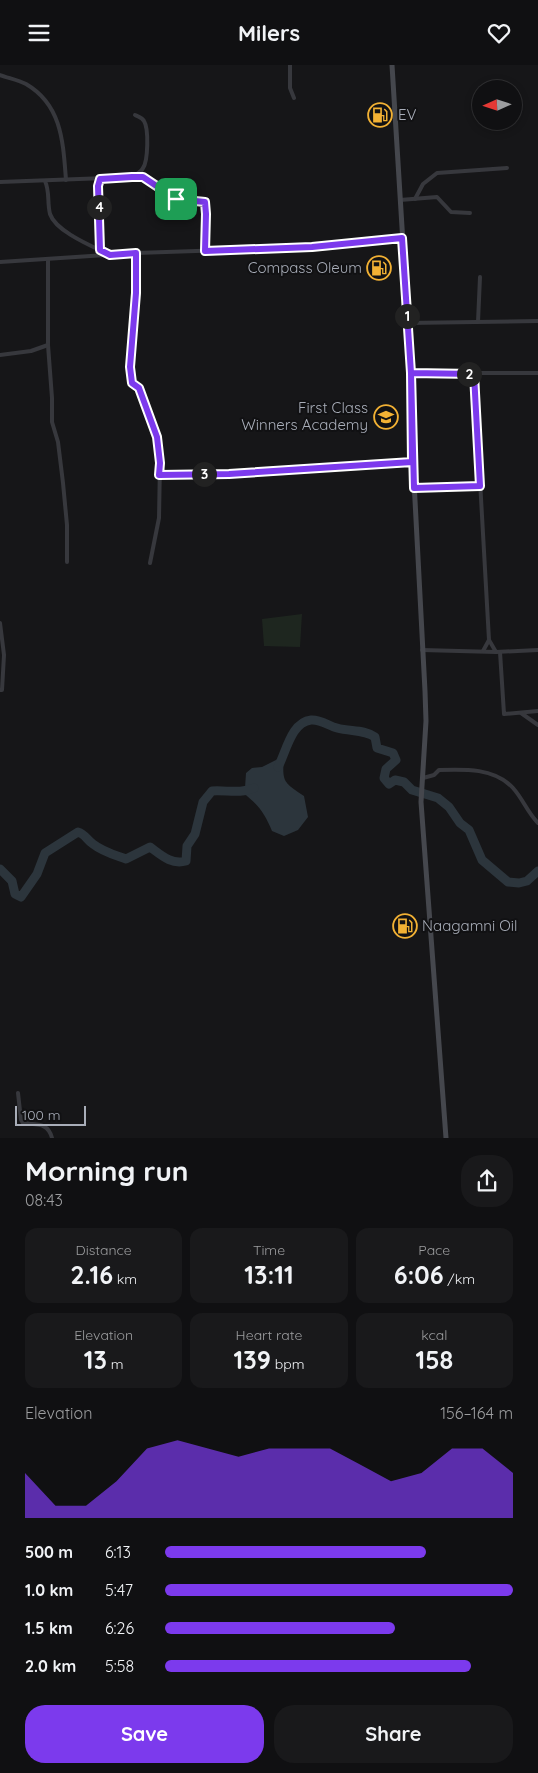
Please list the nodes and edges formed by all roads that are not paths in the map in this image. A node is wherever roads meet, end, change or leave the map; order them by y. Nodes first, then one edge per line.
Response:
1 (290, 65) edge
2 (392, 65) edge
3 (0, 75) edge
4 (294, 99) dead end
5 (134, 115) dead end
6 (507, 168) dead end
7 (132, 177) junction
8 (100, 179) junction
9 (66, 180) junction
10 (45, 181) junction
11 (0, 182) edge
12 (415, 199) junction
13 (400, 200) junction
14 (470, 213) dead end
15 (402, 238) junction
16 (100, 250) junction
17 (205, 251) junction
18 (136, 253) junction
19 (110, 255) junction
20 (48, 260) junction
21 (0, 263) edge
22 (480, 277) dead end
23 (538, 321) edge
24 (478, 322) junction
25 (407, 323) junction
26 (48, 345) junction
27 (0, 355) edge
28 (411, 373) junction
29 (538, 373) edge
30 (474, 374) junction
31 (412, 462) junction
32 (159, 475) junction
33 (480, 486) junction
34 (414, 488) junction
35 (67, 562) dead end
36 (150, 563) dead end
37 (0, 623) edge
38 (489, 640) junction
39 (422, 650) junction
40 (538, 650) edge
41 (483, 651) junction
42 (498, 652) junction
43 (0, 690) edge
44 (538, 711) edge
45 (521, 713) junction
46 (538, 725) edge
47 (422, 778) junction
48 (538, 823) edge
49 (18, 1093) dead end
50 (52, 1138) edge
51 (446, 1138) edge

1 - 4 street
2 - 13 main road
3 - 9 street
5 - 7 street
6 - 12 street
7 - 8 street
7 - 17 street
8 - 9 street
8 - 16 street
9 - 10 street
10 - 11 street
10 - 16 street
12 - 13 street
12 - 14 street
13 - 15 main road
15 - 17 street
15 - 25 main road
16 - 19 street
17 - 18 street
18 - 19 street
18 - 32 street
19 - 20 street
20 - 21 street
20 - 26 street
22 - 24 street
23 - 24 street
24 - 25 street
25 - 28 main road
26 - 27 street
26 - 35 street
28 - 30 street
28 - 31 main road
29 - 30 street
30 - 33 street
31 - 32 street
31 - 34 main road
32 - 36 street
33 - 34 street
33 - 38 street
34 - 39 main road
37 - 43 street
38 - 41 street
38 - 42 street
39 - 41 street
39 - 47 main road
40 - 42 street
41 - 42 street
42 - 45 street
44 - 45 street
45 - 46 street
47 - 48 street
47 - 51 main road
49 - 50 street

